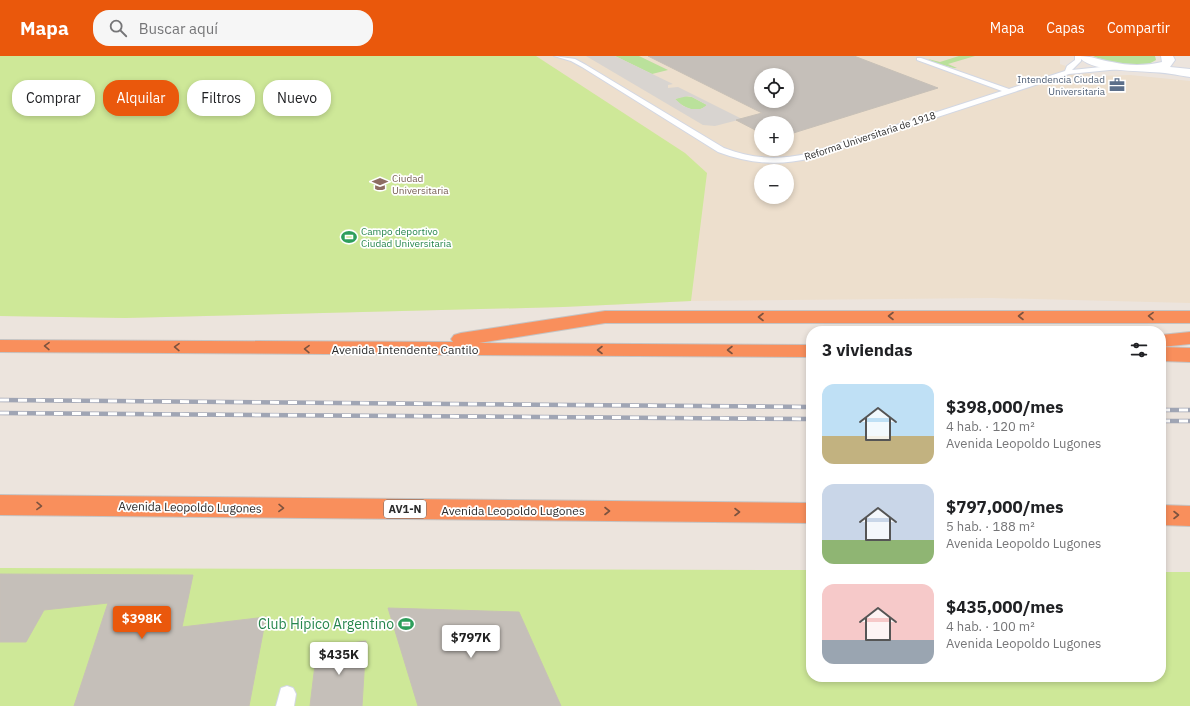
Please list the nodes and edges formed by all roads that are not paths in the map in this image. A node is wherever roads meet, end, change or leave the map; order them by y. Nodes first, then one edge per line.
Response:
1 (557, 56) edge
2 (1078, 56) edge
3 (1084, 56) edge
4 (1167, 56) edge
5 (573, 58) edge
6 (919, 59) dead end
7 (1129, 68) junction
8 (1147, 68) junction
9 (1068, 72) junction
10 (1190, 73) edge
11 (1008, 91) junction
12 (1190, 317) edge
13 (1190, 338) edge
14 (1166, 341) edge
15 (0, 346) edge
16 (388, 349) junction
17 (806, 351) edge
18 (1166, 354) edge
19 (1190, 355) edge
20 (0, 505) edge
21 (806, 512) edge
22 (1166, 515) edge
23 (1190, 516) edge

1 - 5 lane, Reforma Universitaria de 1918
2 - 9 lane
3 - 7 main road
4 - 8 main road
5 - 11 lane, Reforma Universitaria de 1918
6 - 11 lane
7 - 8 main road
7 - 9 lane, Reforma Universitaria de 1918
8 - 10 main road
9 - 11 lane, Reforma Universitaria de 1918
12 -> 16 highway
13 - 14 highway
16 -> 15 highway, Avenida Intendente Cantilo
17 -> 16 highway, Avenida Intendente Cantilo
18 - 19 highway
20 -> 21 highway, Avenida Leopoldo Lugones / AV1-N
22 -> 23 highway

